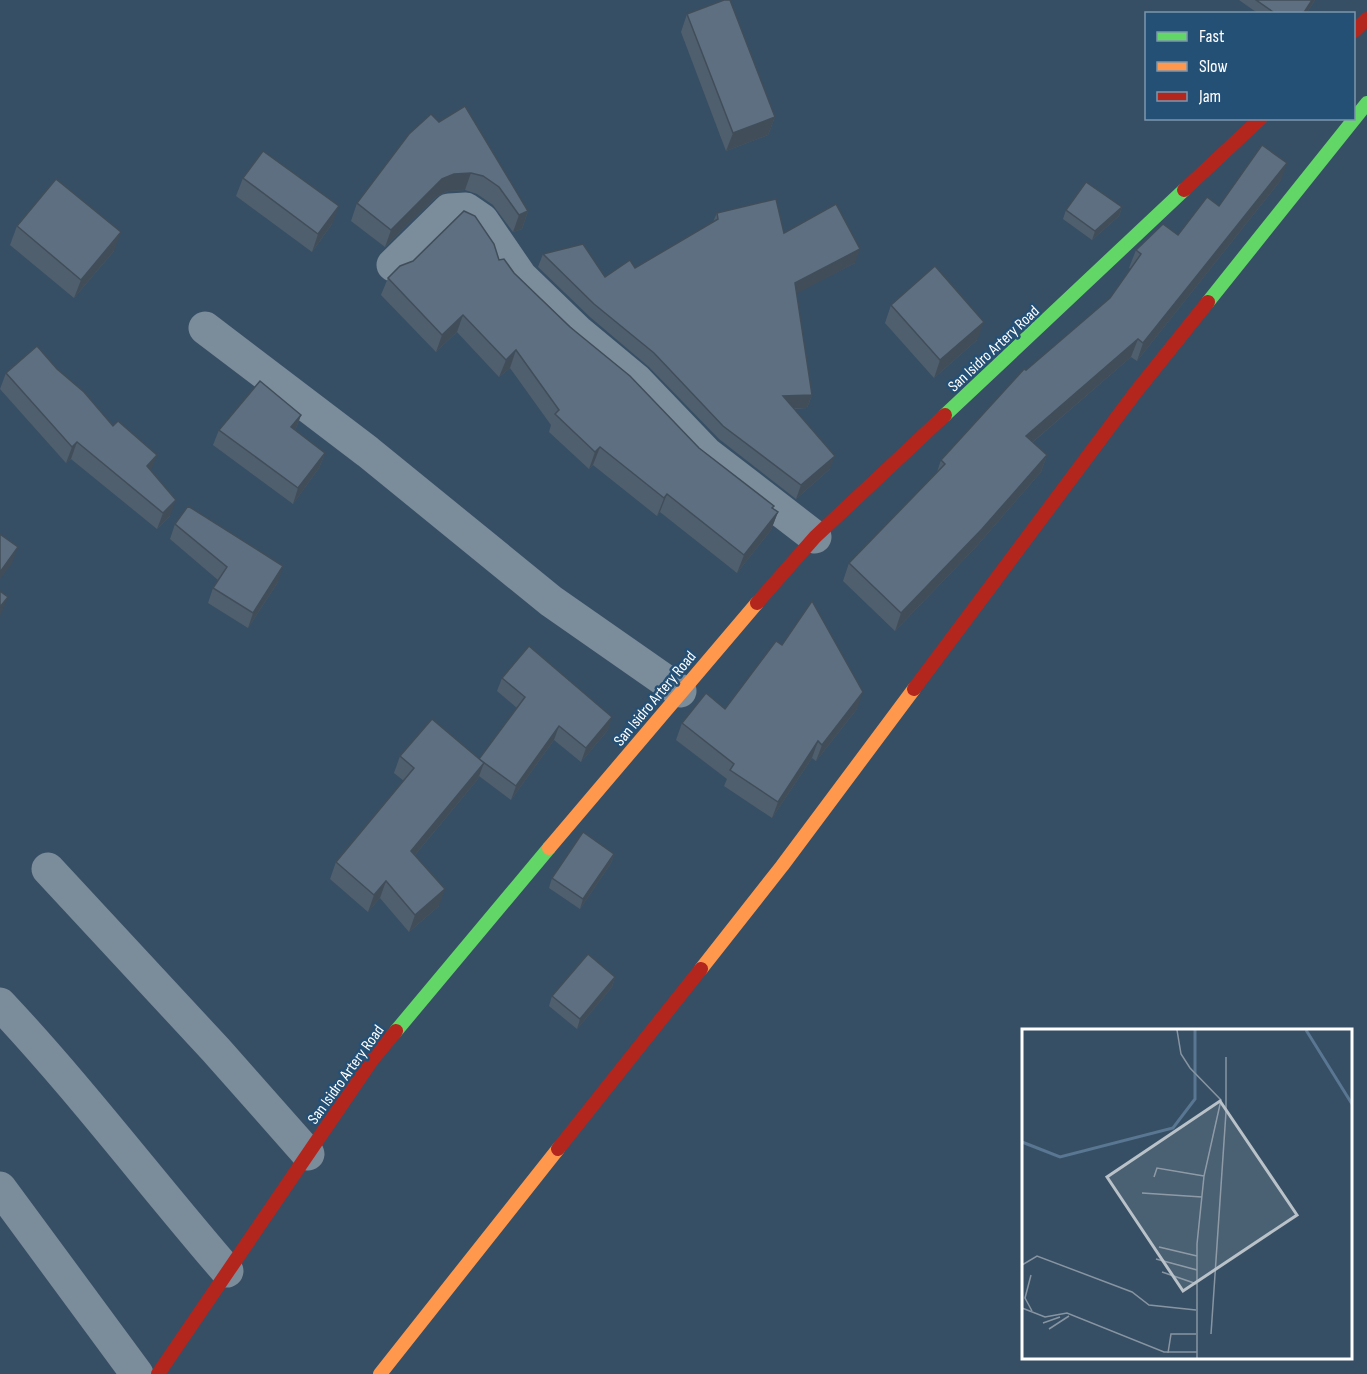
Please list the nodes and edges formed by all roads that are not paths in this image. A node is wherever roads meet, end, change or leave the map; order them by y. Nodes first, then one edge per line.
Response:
1 (1367, 19) edge
2 (1355, 29) edge
3 (1367, 102) edge
4 (1355, 117) edge
5 (1259, 120) edge
6 (1353, 120) edge
7 (393, 265) dead end
8 (205, 328) dead end
9 (815, 537) junction
10 (680, 691) junction
11 (48, 868) dead end
12 (0, 1004) edge
13 (308, 1154) junction
14 (0, 1188) edge
15 (227, 1271) junction
16 (137, 1374) edge
17 (158, 1374) edge
18 (380, 1374) edge

1 - 2 street
3 - 4 street
5 - 9 street, San Isidro Artery Road
6 - 18 street
7 - 9 street
8 - 10 street
9 - 10 street, San Isidro Artery Road
10 - 13 street, San Isidro Artery Road
11 - 13 street
12 - 15 street
13 - 15 street, San Isidro Artery Road
14 - 16 street
15 - 17 street, San Isidro Artery Road

